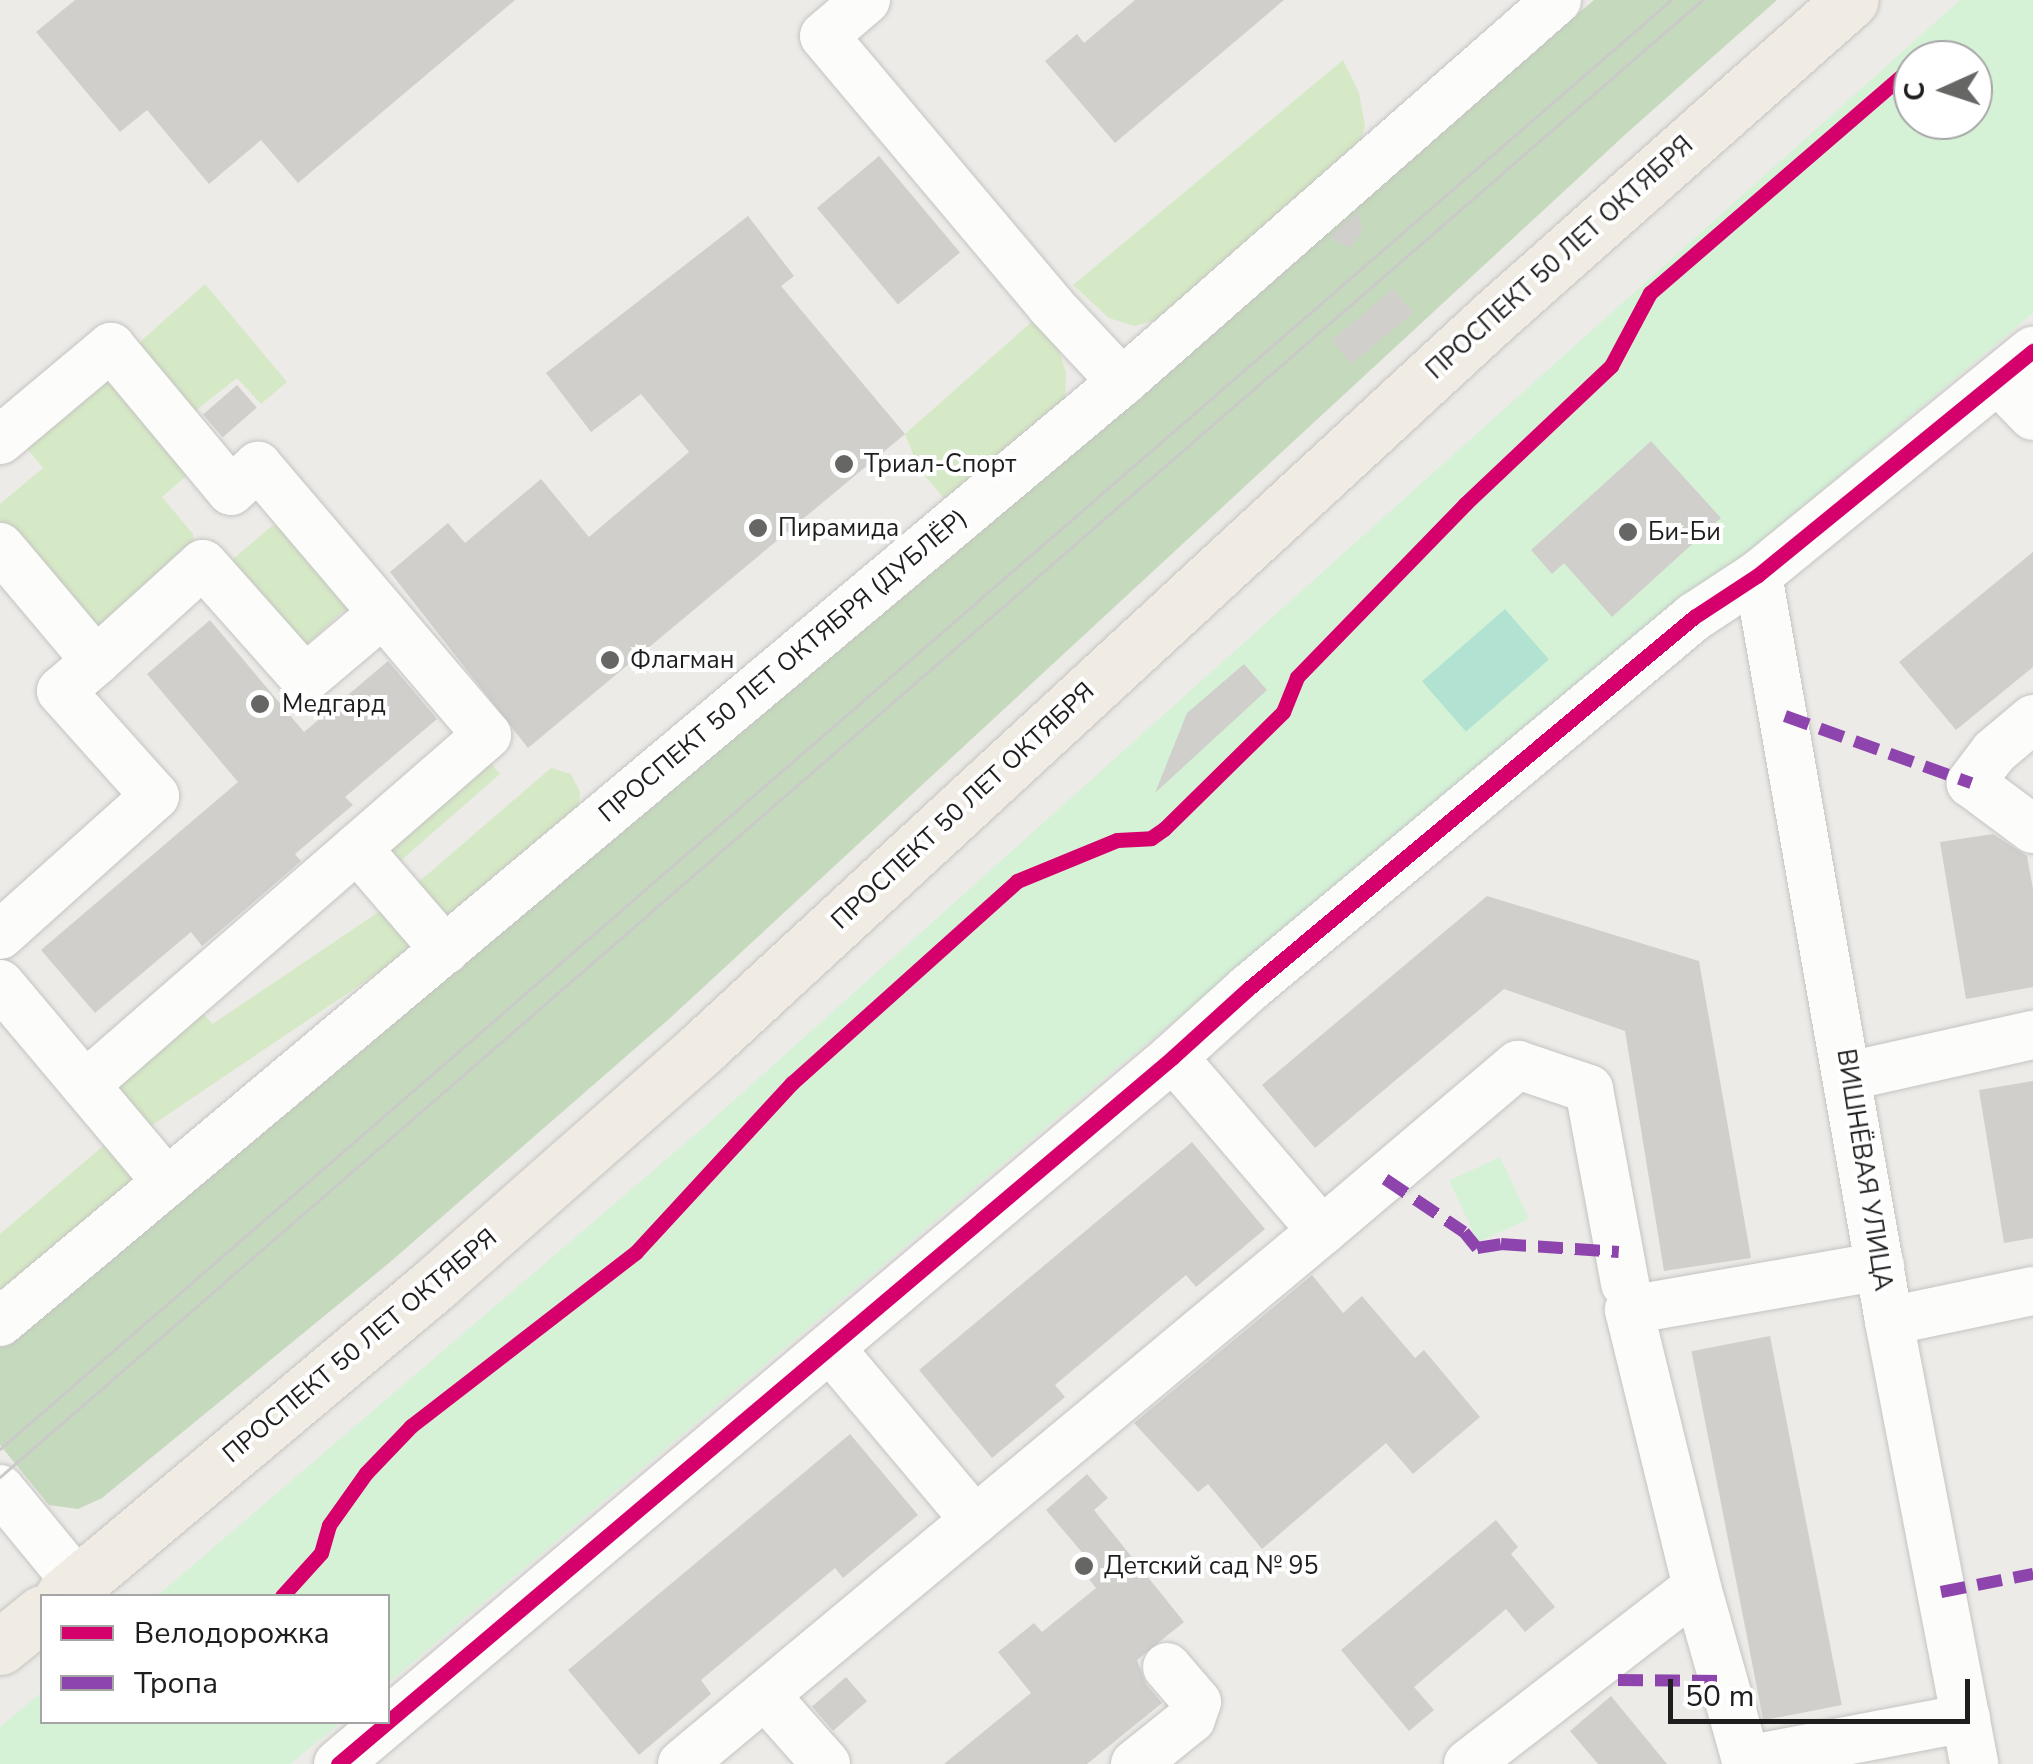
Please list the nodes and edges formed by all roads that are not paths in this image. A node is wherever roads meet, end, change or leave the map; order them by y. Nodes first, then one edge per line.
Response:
1 (866, 0) edge
2 (1557, 0) edge
3 (1851, 0) edge
4 (2016, 365) edge
5 (1122, 382) junction
6 (2033, 416) edge
7 (0, 440) edge
8 (0, 547) edge
9 (1758, 575) junction
10 (383, 613) junction
11 (96, 661) junction
12 (2033, 719) edge
13 (2033, 830) edge
14 (357, 848) junction
15 (0, 935) edge
16 (445, 950) junction
17 (0, 984) edge
18 (2033, 1035) edge
19 (1173, 1058) junction
20 (1849, 1076) junction
21 (85, 1085) junction
22 (167, 1182) junction
23 (1322, 1231) junction
24 (1880, 1266) junction
25 (1624, 1284) dead end
26 (2033, 1291) edge
27 (1889, 1321) junction
28 (0, 1322) edge
29 (830, 1348) junction
30 (0, 1489) edge
31 (975, 1520) junction
32 (1697, 1587) junction
33 (59, 1594) edge
34 (66, 1594) edge
35 (40, 1615) edge
36 (0, 1647) edge
37 (1168, 1667) dead end
38 (766, 1694) junction
39 (390, 1720) edge
40 (385, 1724) edge
41 (1970, 1741) edge
42 (1746, 1762) edge
43 (338, 1764) edge
44 (682, 1764) edge
45 (826, 1764) edge
46 (1135, 1764) edge
47 (1468, 1764) edge

1 - 5 street
2 - 5 street, ПРОСПЕКТ 50 ЛЕТ ОКТЯБРЯ (ДУБЛЁР)
3 - 34 main road, ПРОСПЕКТ 50 ЛЕТ ОКТЯБРЯ
4 - 6 street
4 - 9 street
5 - 16 street, ПРОСПЕКТ 50 ЛЕТ ОКТЯБРЯ (ДУБЛЁР)
7 - 10 street
8 - 11 street
9 - 19 street
9 - 20 street, ВИШНЁВАЯ УЛИЦА
10 - 11 street
10 - 14 street
11 - 15 street
12 - 13 street
14 - 16 street
14 - 21 street
16 - 22 street, ПРОСПЕКТ 50 ЛЕТ ОКТЯБРЯ (ДУБЛЁР)
17 - 21 street
18 - 20 street
19 - 23 street
19 - 29 street
20 - 24 street, ВИШНЁВАЯ УЛИЦА
21 - 22 street
22 - 28 street, ПРОСПЕКТ 50 ЛЕТ ОКТЯБРЯ (ДУБЛЁР)
23 - 25 street
23 - 31 street
24 - 27 street, ВИШНЁВАЯ УЛИЦА
24 - 32 street
26 - 27 street
27 - 41 street, ВИШНЁВАЯ УЛИЦА
29 - 31 street
29 - 39 street
30 - 33 street
31 - 38 street
32 - 42 street
32 - 47 street
35 - 36 main road, ПРОСПЕКТ 50 ЛЕТ ОКТЯБРЯ
37 - 46 street
38 - 44 street
38 - 45 street
40 - 43 street
41 - 42 street

